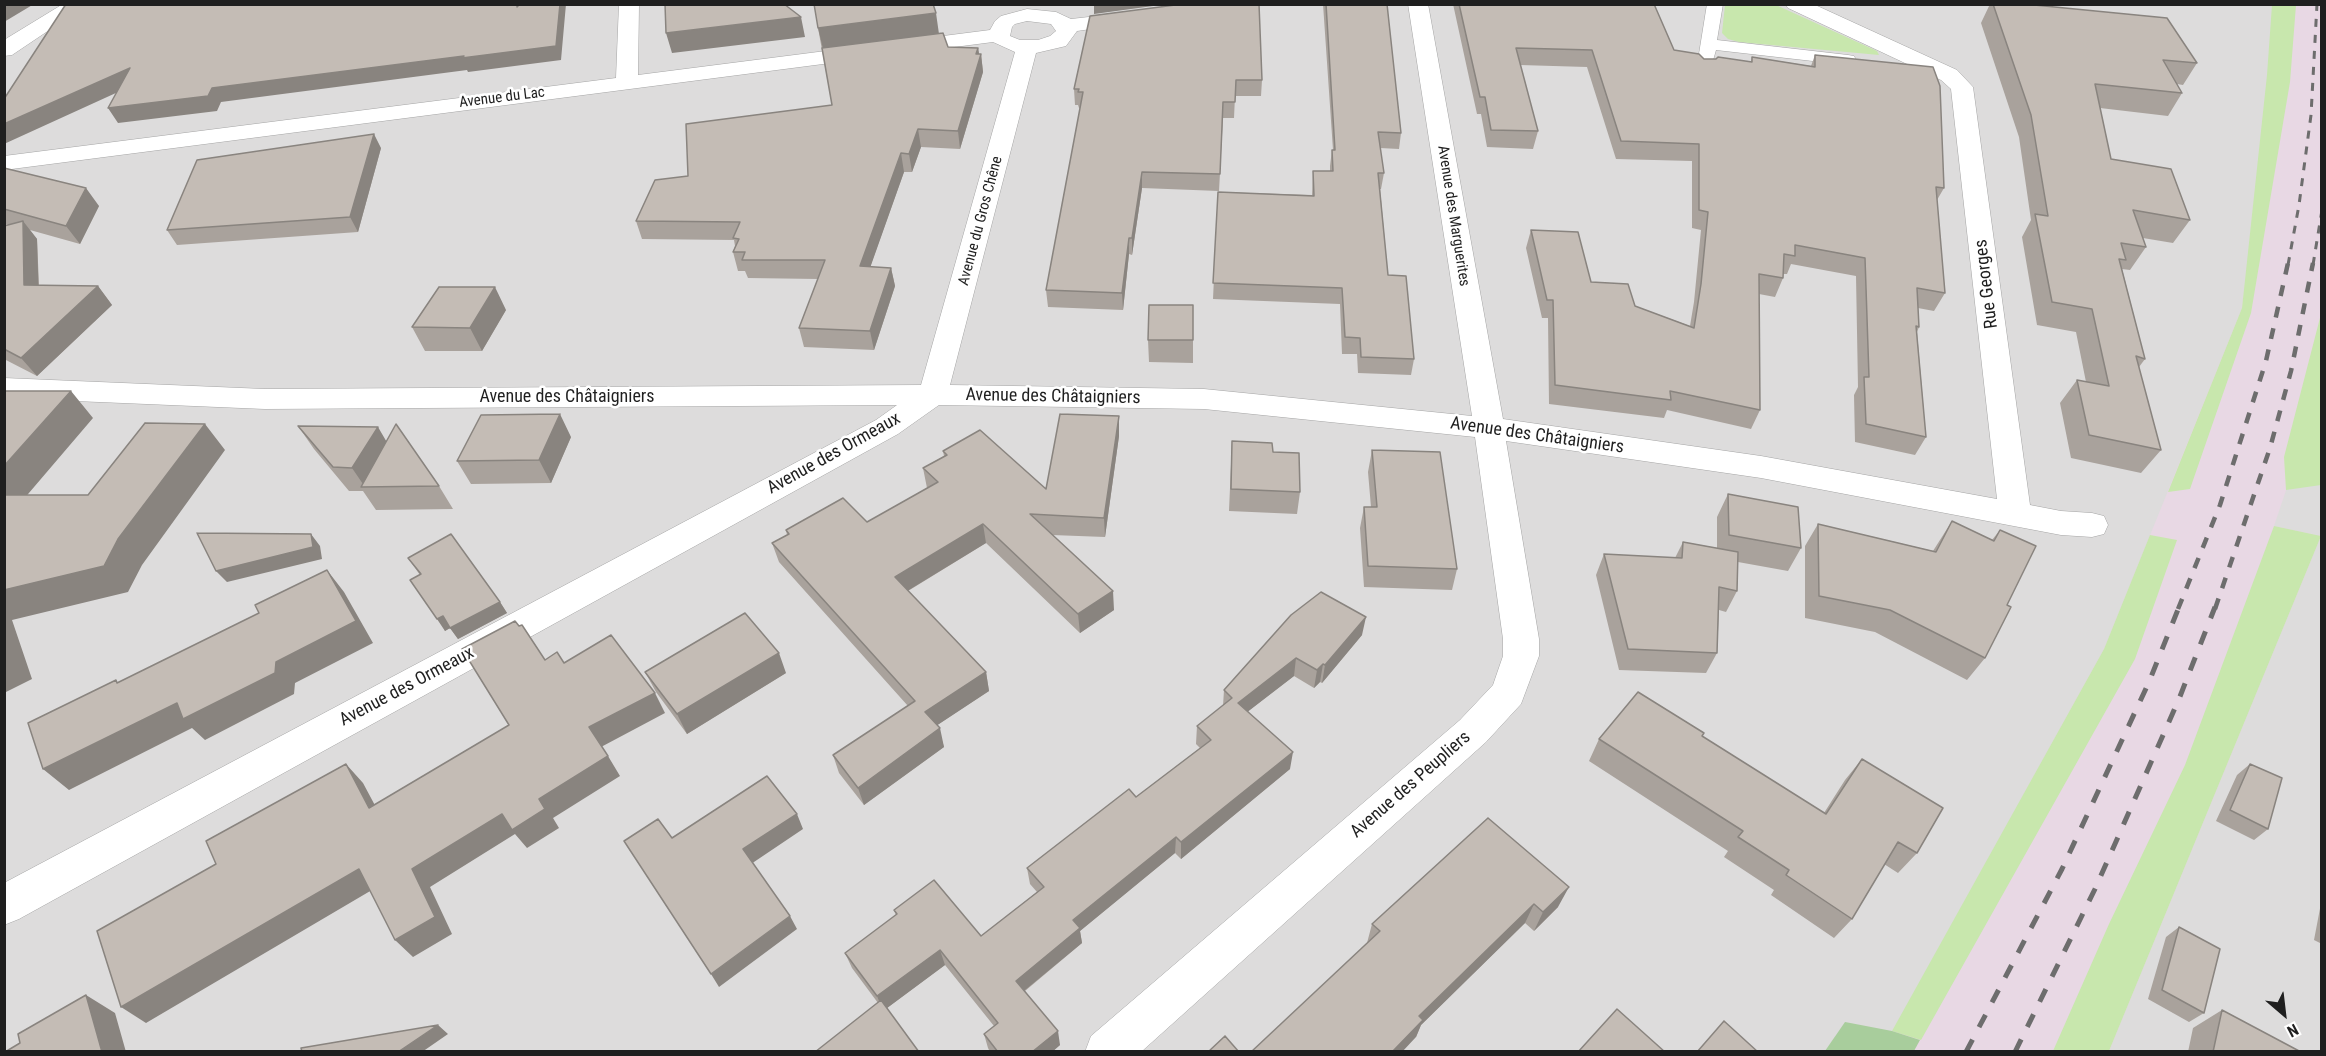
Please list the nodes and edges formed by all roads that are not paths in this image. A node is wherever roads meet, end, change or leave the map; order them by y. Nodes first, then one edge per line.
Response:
1 (78, 4) edge
2 (629, 4) edge
3 (1418, 4) edge
4 (1715, 4) edge
5 (1795, 4) edge
6 (1039, 10) edge
7 (1155, 15) edge
8 (1066, 26) junction
9 (999, 35) junction
10 (1709, 44) junction
11 (1027, 47) junction
12 (4, 50) edge
13 (1863, 61) edge
14 (1887, 63) edge
15 (1934, 68) junction
16 (1704, 70) edge
17 (627, 82) junction
18 (4, 163) edge
19 (4, 388) edge
20 (933, 395) junction
21 (1488, 428) junction
22 (2015, 514) junction
23 (2092, 525) dead end
24 (4, 905) edge
25 (1107, 1052) edge

1 - 12 street
2 - 17 street
3 - 21 street, Avenue des Marguerites
4 - 10 lane
5 - 15 street, Rue Georges
6 - 8 street
6 - 9 street
7 - 8 street
8 - 11 street
9 - 11 street
9 - 17 street, Avenue du Lac
10 - 13 lane
10 - 16 lane
11 - 20 street, Avenue du Gros Chêne
14 - 15 lane, Rue Georges
15 - 22 street, Rue Georges
17 - 18 street, Avenue du Lac
19 - 20 street, Avenue des Châtaigniers
20 - 21 street, Avenue des Châtaigniers
20 - 24 street, Avenue des Ormeaux
21 - 22 street, Avenue des Châtaigniers
21 - 25 street, Avenue des Peupliers
22 - 23 street, Avenue des Châtaigniers

